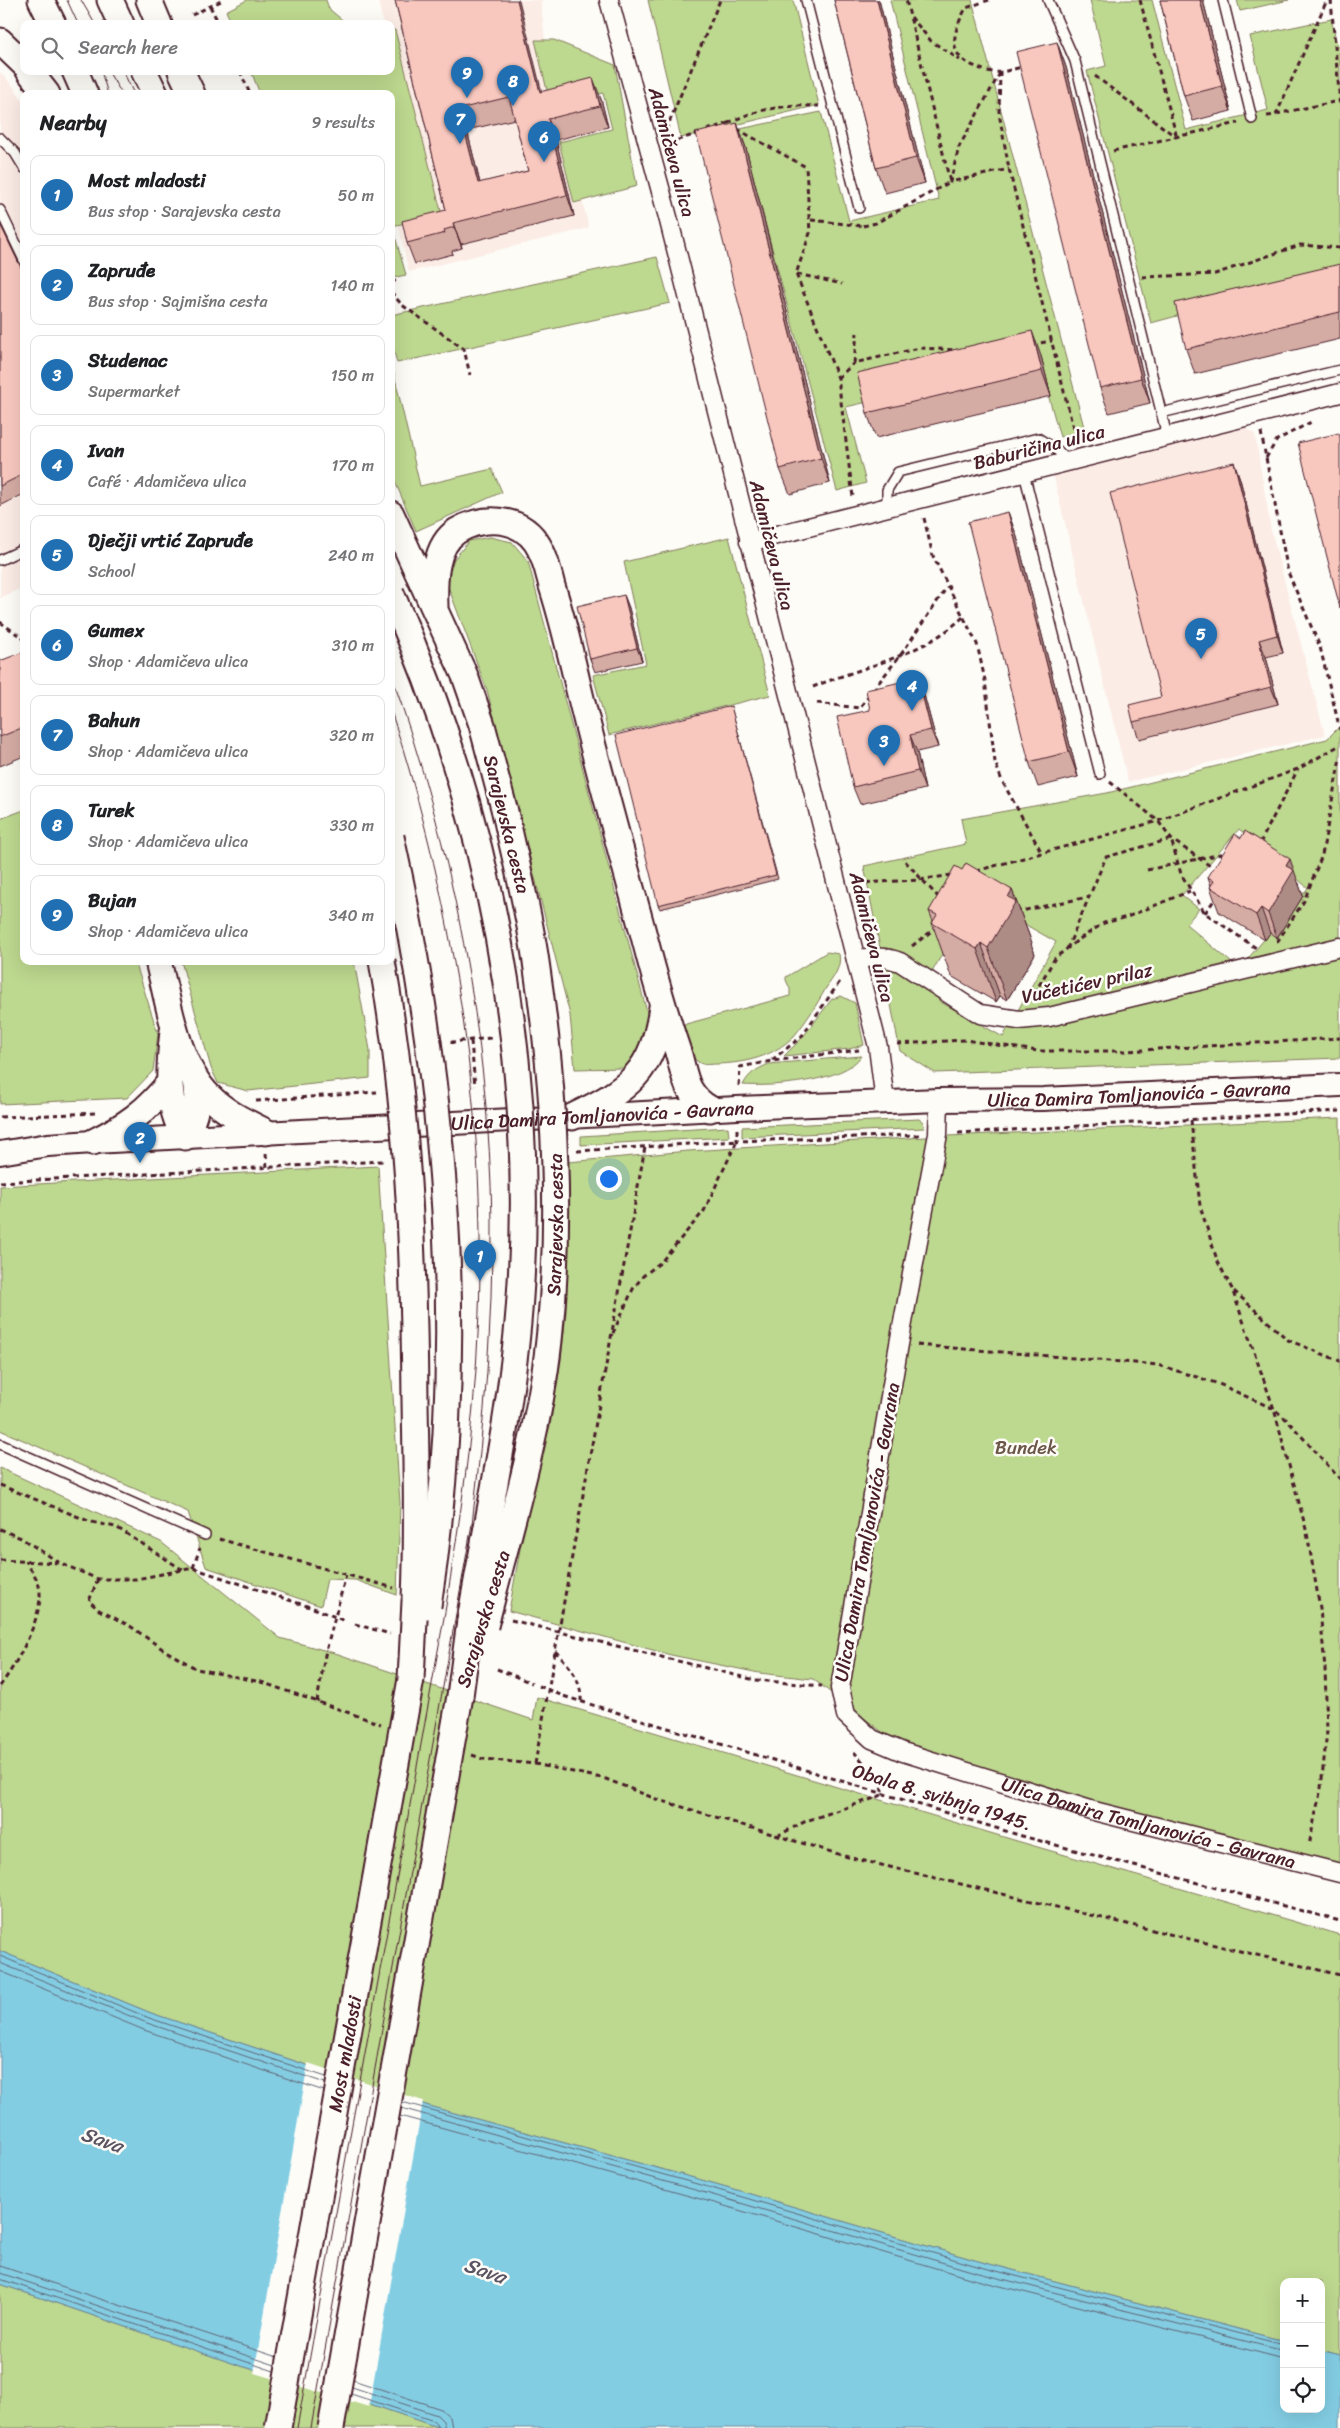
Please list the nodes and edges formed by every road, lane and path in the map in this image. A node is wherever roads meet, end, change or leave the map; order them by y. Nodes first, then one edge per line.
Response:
1 (41, 0) edge
2 (110, 0) edge
3 (149, 0) edge
4 (223, 0) edge
5 (609, 0) edge
6 (720, 0) edge
7 (806, 0) edge
8 (906, 0) edge
9 (989, 0) edge
10 (1048, 0) edge
11 (1140, 0) edge
12 (1223, 0) edge
13 (1327, 0) edge
14 (1332, 0) edge
15 (210, 6) junction
16 (909, 14) junction
17 (192, 15) dead end
18 (51, 20) edge
19 (119, 20) edge
20 (157, 20) edge
21 (217, 20) edge
22 (0, 41) edge
23 (20, 60) edge
24 (961, 60) junction
25 (1075, 61) junction
26 (1000, 72) junction
27 (32, 75) edge
28 (77, 75) edge
29 (146, 75) edge
30 (183, 75) edge
31 (242, 75) edge
32 (44, 90) edge
33 (84, 90) edge
34 (153, 90) edge
35 (190, 90) edge
36 (248, 90) edge
37 (1340, 103) edge
38 (834, 107) junction
39 (1276, 114) junction
40 (1252, 119) junction
41 (728, 123) junction
42 (666, 130) dead end
43 (0, 138) edge
44 (1177, 138) junction
45 (670, 143) dead end
46 (1099, 154) junction
47 (20, 161) edge
48 (1009, 169) junction
49 (950, 182) junction
50 (859, 208) joint
51 (0, 210) edge
52 (811, 220) junction
53 (864, 226) junction
54 (1340, 248) edge
55 (20, 252) edge
56 (796, 274) junction
57 (1129, 278) junction
58 (398, 280) dead end
59 (395, 281) edge
60 (842, 284) dead end
61 (395, 297) edge
62 (857, 333) dead end
63 (1052, 341) junction
64 (1024, 346) edge
65 (959, 350) edge
66 (854, 364) junction
67 (1340, 370) edge
68 (470, 375) dead end
69 (838, 378) junction
70 (1340, 393) edge
71 (1161, 413) junction
72 (1257, 414) junction
73 (1320, 418) dead end
74 (1167, 436) junction
75 (1266, 458) junction
76 (1074, 460) junction
77 (1024, 473) junction
78 (920, 499) junction
79 (887, 507) junction
80 (856, 515) junction
81 (395, 522) edge
82 (749, 542) junction
83 (20, 551) edge
84 (0, 560) edge
85 (947, 587) junction
86 (395, 603) edge
87 (435, 606) junction
88 (963, 617) junction
89 (0, 622) edge
90 (20, 636) edge
91 (902, 653) junction
92 (813, 688) dead end
93 (817, 704) dead end
94 (1340, 730) edge
95 (1340, 744) edge
96 (1340, 758) edge
97 (1298, 769) junction
98 (1100, 774) joint
99 (1158, 821) junction
100 (1172, 839) junction
101 (1255, 849) edge
102 (1042, 853) junction
103 (1236, 853) edge
104 (395, 857) edge
105 (1198, 858) junction
106 (906, 861) dead end
107 (1178, 862) junction
108 (1147, 870) dead end
109 (970, 872) edge
110 (960, 873) edge
111 (1220, 873) edge
112 (922, 880) junction
113 (836, 883) junction
114 (1190, 891) junction
115 (1219, 893) edge
116 (1088, 896) junction
117 (946, 906) edge
118 (1012, 913) dead end
119 (1205, 914) junction
120 (945, 924) edge
121 (1340, 947) edge
122 (908, 949) dead end
123 (1067, 949) junction
124 (856, 959) junction
125 (1269, 959) junction
126 (159, 965) edge
127 (383, 965) edge
128 (662, 1005) junction
129 (1019, 1020) junction
130 (173, 1026) junction
131 (1340, 1038) edge
132 (472, 1041) junction
133 (491, 1042) dead end
134 (891, 1044) dead end
135 (452, 1047) dead end
136 (1015, 1048) junction
137 (864, 1049) dead end
138 (772, 1061) junction
139 (194, 1075) junction
140 (170, 1082) junction
141 (739, 1084) dead end
142 (1340, 1084) edge
143 (475, 1086) dead end
144 (379, 1092) dead end
145 (939, 1100) junction
146 (250, 1101) dead end
147 (885, 1102) junction
148 (710, 1109) junction
149 (1340, 1111) edge
150 (104, 1112) dead end
151 (572, 1116) junction
152 (0, 1117) edge
153 (1191, 1120) junction
154 (737, 1127) dead end
155 (938, 1134) junction
156 (185, 1137) junction
157 (737, 1141) junction
158 (0, 1142) edge
159 (93, 1142) junction
160 (266, 1143) junction
161 (48, 1145) junction
162 (645, 1147) junction
163 (574, 1151) dead end
164 (0, 1153) edge
165 (388, 1161) dead end
166 (267, 1168) junction
167 (0, 1182) edge
168 (1232, 1289) junction
169 (610, 1339) junction
170 (899, 1344) junction
171 (1340, 1361) edge
172 (1274, 1409) junction
173 (0, 1444) edge
174 (1340, 1478) edge
175 (0, 1485) edge
176 (0, 1530) edge
177 (205, 1535) junction
178 (0, 1560) edge
179 (26, 1561) junction
180 (60, 1563) junction
181 (193, 1568) junction
182 (183, 1570) junction
183 (346, 1574) junction
184 (98, 1579) junction
185 (413, 1598) junction
186 (335, 1617) junction
187 (345, 1621) dead end
188 (486, 1621) junction
189 (355, 1624) dead end
190 (558, 1632) junction
191 (392, 1635) dead end
192 (554, 1650) junction
193 (497, 1670) dead end
194 (532, 1683) dead end
195 (0, 1686) edge
196 (539, 1686) dead end
197 (840, 1688) junction
198 (548, 1689) junction
199 (581, 1701) junction
200 (317, 1702) junction
201 (390, 1727) dead end
202 (464, 1753) dead end
203 (535, 1764) junction
204 (883, 1794) junction
205 (777, 1836) junction
206 (1304, 1865) junction
207 (1340, 1873) edge
208 (1340, 1921) edge
209 (1340, 1975) edge
210 (278, 2428) edge
211 (331, 2428) edge

1 - 18 main road
2 - 19 main road
3 - 20 main road
4 - 15 path
5 - 82 street, Adamičeva ulica
6 - 42 path
7 - 38 lane
8 - 16 path
9 - 24 path
10 - 25 lane
11 - 44 path
12 - 40 lane
13 - 39 path
14 - 37 path
15 - 17 path
15 - 21 path
16 - 24 path
16 - 49 path
22 - 23 main road
24 - 26 path
25 - 44 path
25 - 46 lane
26 - 48 path
26 - 49 path
27 - 32 main road
28 - 33 main road
29 - 34 main road
30 - 35 main road
31 - 36 path
37 - 39 path
38 - 41 path
38 - 50 lane
39 - 40 path
40 - 44 path
41 - 45 path
41 - 52 path
43 - 47 lane
44 - 46 path
46 - 57 lane
48 - 49 path
48 - 63 path
49 - 53 path
50 - 53 path
51 - 55 lane
52 - 53 path
52 - 56 path
54 - 57 path
56 - 60 path
56 - 69 path
57 - 71 lane
58 - 59 path
61 - 68 path
62 - 66 path
63 - 64 path
63 - 76 path
65 - 66 path
66 - 69 path
67 - 71 lane
69 - 80 path
70 - 72 street, Baburičina ulica
71 - 74 lane
72 - 74 street, Baburičina ulica
72 - 75 path
73 - 75 path
74 - 76 street, Baburičina ulica
75 - 94 path
76 - 77 street, Baburičina ulica
76 - 79 lane
77 - 78 street, Baburičina ulica
77 - 98 lane
78 - 79 street, Baburičina ulica
78 - 85 path
79 - 80 street, Baburičina ulica
80 - 82 street, Baburičina ulica
81 - 87 main road, Sarajevska cesta
82 - 113 street, Adamičeva ulica
83 - 84 lane
85 - 88 path
85 - 91 path
86 - 188 main road, Sarajevska cesta, bridge
87 - 128 main road
87 - 188 main road, Sarajevska cesta, bridge
88 - 91 path
88 - 102 path
89 - 90 path
91 - 92 path
91 - 93 path
95 - 97 path
96 - 125 path
97 - 99 path
97 - 101 path
98 - 99 path
99 - 100 path
99 - 102 path
100 - 105 path
100 - 107 path
100 - 116 path
102 - 109 path
103 - 105 path
104 - 185 main road, bridge
105 - 107 path
105 - 111 path
106 - 112 path
107 - 108 path
107 - 114 path
110 - 112 path
112 - 113 path
112 - 117 path
113 - 124 street, Adamičeva ulica
114 - 119 path
114 - 123 path
115 - 119 path
116 - 118 path
116 - 123 path
119 - 125 path
120 - 122 path
121 - 125 street, Vučetićev prilaz
123 - 129 path
124 - 129 street, Vučetićev prilaz
124 - 138 path
124 - 147 street, Adamičeva ulica
125 - 129 street, Vučetićev prilaz
126 - 130 main road
127 - 185 main road, bridge
128 - 148 main road
128 - 151 main road
129 - 136 path
130 - 139 main road
130 - 140 main road
131 - 136 path
132 - 133 path
132 - 135 path
132 - 143 path
134 - 136 path
137 - 138 path
138 - 141 path
139 - 156 main road
139 - 160 main road
140 - 156 main road
140 - 159 main road
142 - 145 street, Ulica Damira Tomljanovića - Gavrana
144 - 146 path
145 - 147 street, Ulica Damira Tomljanovića - Gavrana
145 - 155 street, Ulica Damira Tomljanovića - Gavrana
147 - 148 street, Ulica Damira Tomljanovića - Gavrana
148 - 151 street, Ulica Damira Tomljanovića - Gavrana
149 - 153 path
150 - 152 path
151 - 160 street, Ulica Damira Tomljanovića - Gavrana
153 - 155 path
153 - 168 path
154 - 157 path
155 - 157 path
155 - 170 street, Ulica Damira Tomljanovića - Gavrana
156 - 159 street, Ulica Damira Tomljanovića - Gavrana
156 - 160 street, Ulica Damira Tomljanovića - Gavrana
157 - 162 path
157 - 169 path
158 - 161 street
159 - 161 street, Ulica Damira Tomljanovića - Gavrana
160 - 166 path
161 - 164 street
162 - 163 path
162 - 169 path
165 - 166 path
166 - 167 path
168 - 171 path
168 - 172 path
169 - 190 path
170 - 172 path
170 - 197 street, Ulica Damira Tomljanovića - Gavrana
172 - 174 path
172 - 206 path
173 - 177 lane
175 - 182 path
176 - 180 path
177 - 181 path
177 - 183 path
178 - 179 path
179 - 180 path
179 - 195 path
180 - 184 path
181 - 182 path
181 - 186 path
182 - 184 path
183 - 185 path
183 - 186 path
184 - 200 path
185 - 210 main road, Most mladosti, bridge
186 - 187 path
186 - 200 path
188 - 190 path
188 - 211 main road, Sarajevska cesta, bridge
189 - 191 path
190 - 192 path
190 - 197 path
192 - 198 path
192 - 199 path
193 - 194 path
196 - 198 path, Obala 8. svibnja 1945.
197 - 206 street, Ulica Damira Tomljanovića - Gavrana
198 - 199 path, Obala 8. svibnja 1945.
198 - 203 path
199 - 204 path, Obala 8. svibnja 1945.
200 - 201 path
202 - 203 path
203 - 205 path
204 - 205 path
204 - 208 path, Obala 8. svibnja 1945.
205 - 209 path
206 - 207 street, Ulica Damira Tomljanovića - Gavrana

